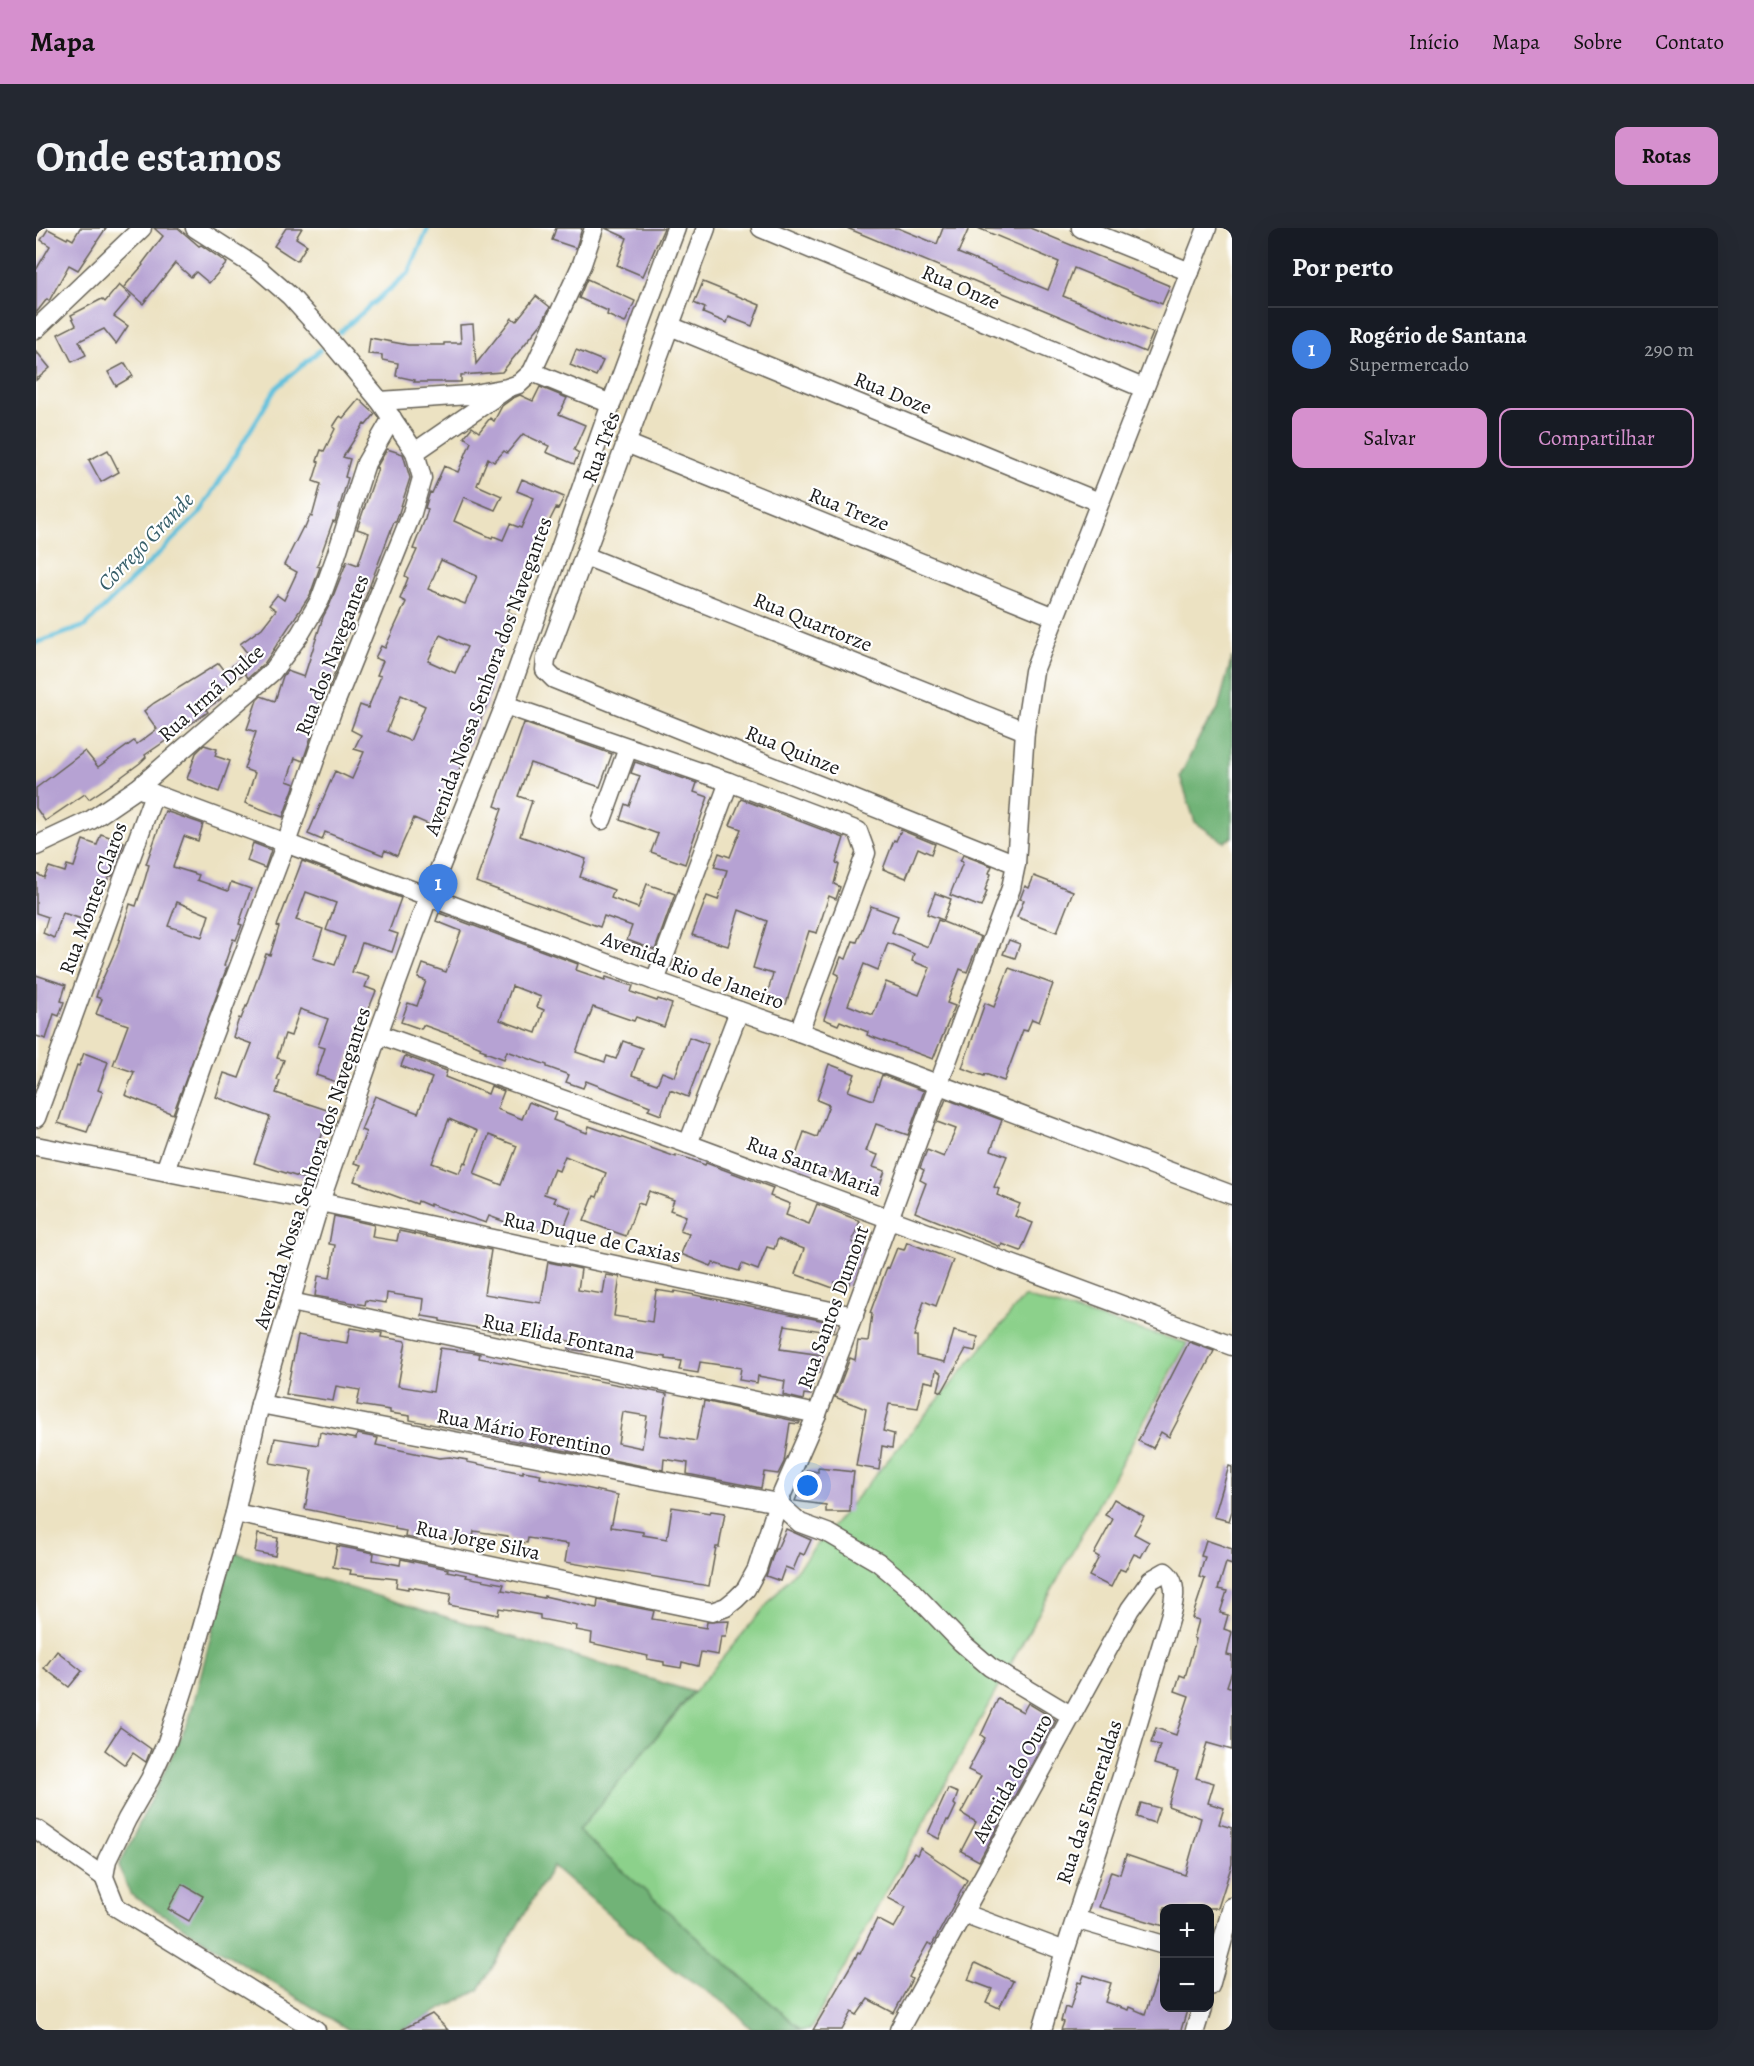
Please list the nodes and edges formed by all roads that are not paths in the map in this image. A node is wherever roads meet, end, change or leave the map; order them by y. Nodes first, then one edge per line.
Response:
1 (142, 228) edge
2 (195, 228) edge
3 (594, 228) edge
4 (676, 228) edge
5 (706, 228) edge
6 (761, 228) edge
7 (1081, 228) edge
8 (1208, 228) edge
9 (1190, 272) junction
10 (670, 326) junction
11 (36, 329) edge
12 (532, 372) junction
13 (507, 388) junction
14 (1143, 388) junction
15 (380, 400) junction
16 (611, 404) junction
17 (392, 418) junction
18 (626, 443) junction
19 (416, 452) junction
20 (1099, 502) junction
21 (585, 556) junction
22 (1055, 616) junction
23 (554, 679) joint
24 (505, 705) junction
25 (1025, 731) junction
26 (628, 748) junction
27 (729, 782) junction
28 (146, 791) junction
29 (602, 820) dead end
30 (286, 843) junction
31 (36, 846) edge
32 (1016, 864) junction
33 (429, 895) junction
34 (655, 981) junction
35 (739, 1011) junction
36 (799, 1032) junction
37 (378, 1034) junction
38 (940, 1085) junction
39 (36, 1118) edge
40 (688, 1144) junction
41 (36, 1146) edge
42 (165, 1171) junction
43 (1232, 1195) edge
44 (321, 1203) junction
45 (890, 1218) junction
46 (291, 1302) junction
47 (854, 1316) junction
48 (1232, 1346) edge
49 (261, 1404) junction
50 (817, 1414) junction
51 (778, 1503) junction
52 (235, 1513) junction
53 (1174, 1587) joint
54 (712, 1612) joint
55 (1072, 1716) junction
56 (36, 1829) edge
57 (104, 1877) junction
58 (1232, 1907) edge
59 (963, 1913) junction
60 (1075, 1919) junction
61 (1160, 1945) edge
62 (1065, 1951) junction
63 (1214, 1960) edge
64 (1200, 2012) edge
65 (316, 2030) edge
66 (899, 2030) edge
67 (1042, 2030) edge
68 (1195, 2030) edge

1 - 11 street
2 - 15 street, Rua dos Navegantes
3 - 12 street
4 - 16 street, Avenida Nossa Senhora dos Navegantes
5 - 10 street, Rua Três
6 - 14 street, Rua Onze
7 - 9 street
8 - 9 street, Rua Santos Dumont
9 - 14 street, Rua Santos Dumont
10 - 18 street, Rua Três
10 - 20 street, Rua Doze
12 - 13 street
12 - 16 street
13 - 15 street
13 - 19 street
14 - 20 street, Rua Santos Dumont
15 - 17 street, Rua dos Navegantes
16 - 24 street, Avenida Nossa Senhora dos Navegantes
17 - 19 street, Rua dos Navegantes
17 - 28 street, Rua Irmã Dulce
18 - 21 street, Rua Três
18 - 22 street, Rua Treze
19 - 30 street, Rua dos Navegantes
20 - 22 street, Rua Santos Dumont
21 - 23 street, Rua Três
21 - 25 street, Rua Quartorze
22 - 25 street, Rua Santos Dumont
23 - 32 street, Rua Quinze
24 - 26 street
24 - 33 street, Avenida Nossa Senhora dos Navegantes
25 - 32 street, Rua Santos Dumont
26 - 27 street
26 - 29 street
27 - 34 street
27 - 36 street
28 - 30 street, Avenida Rio de Janeiro
28 - 31 street, Rua Irmã Dulce
28 - 39 street, Rua Montes Claros
30 - 33 street, Avenida Rio de Janeiro
30 - 42 street, Rua dos Navegantes
32 - 38 street, Rua Santos Dumont
33 - 34 street, Avenida Rio de Janeiro
33 - 37 street, Avenida Nossa Senhora dos Navegantes
34 - 35 street, Avenida Rio de Janeiro
35 - 36 street, Avenida Rio de Janeiro
35 - 40 street
36 - 38 street, Avenida Rio de Janeiro
37 - 40 street, Rua Santa Maria
37 - 44 street, Avenida Nossa Senhora dos Navegantes
38 - 43 street, Avenida Rio de Janeiro
38 - 45 street, Rua Santos Dumont
40 - 45 street, Rua Santa Maria
41 - 42 street, Rua Duque de Caxias
42 - 44 street, Rua Duque de Caxias
44 - 46 street, Avenida Nossa Senhora dos Navegantes
44 - 47 street, Rua Duque de Caxias
45 - 47 street, Rua Santos Dumont
45 - 48 street, Rua Santa Maria
46 - 49 street, Avenida Nossa Senhora dos Navegantes
46 - 50 street, Rua Elida Fontana
47 - 50 street, Rua Santos Dumont
49 - 51 street, Rua Mário Forentino
49 - 52 street, Avenida Nossa Senhora dos Navegantes
50 - 51 street, Rua Santos Dumont
51 - 54 street, Rua Santos Dumont
51 - 55 street
52 - 54 street, Rua Jorge Silva
52 - 57 street, Avenida Nossa Senhora dos Navegantes
53 - 55 street, Avenida do Ouro
53 - 60 street, Rua das Esmeraldas
55 - 59 street, Avenida do Ouro
56 - 57 street
57 - 65 street
58 - 63 street
59 - 62 street
59 - 66 street, Avenida do Ouro
60 - 61 street
60 - 62 street, Rua das Esmeraldas
62 - 67 street, Rua das Esmeraldas
64 - 68 street

